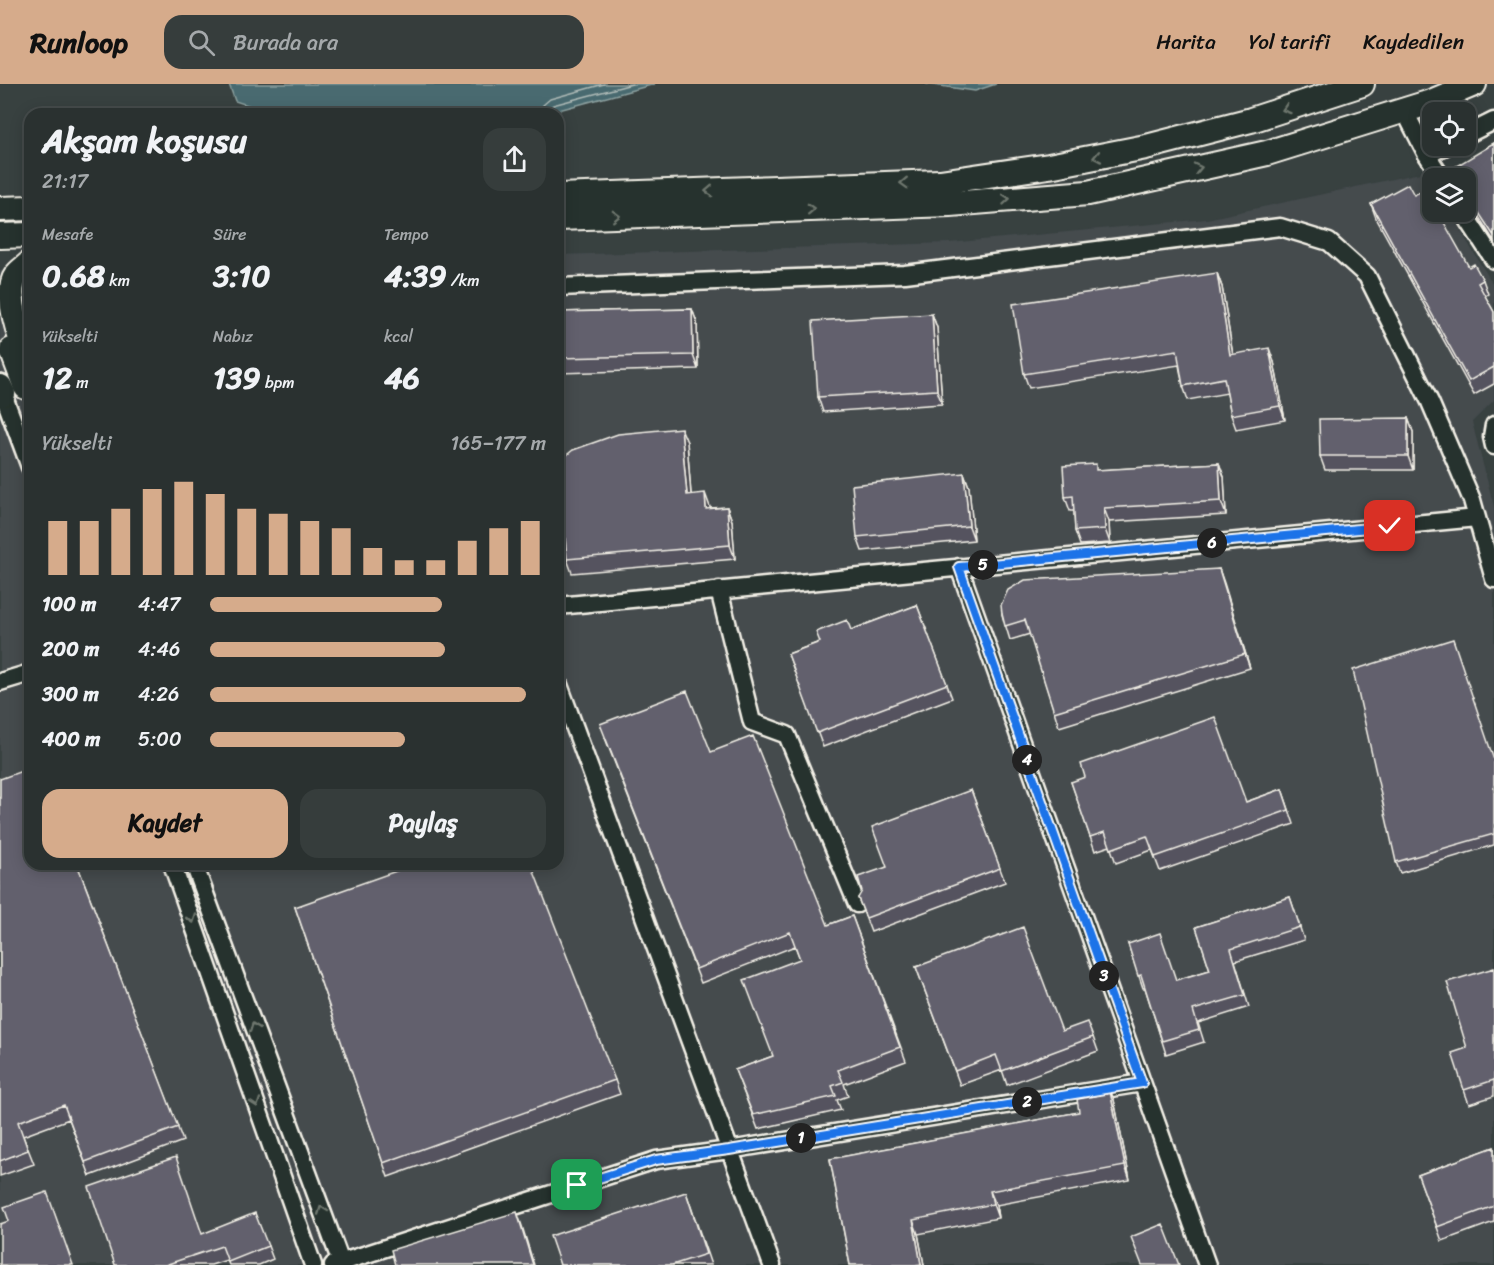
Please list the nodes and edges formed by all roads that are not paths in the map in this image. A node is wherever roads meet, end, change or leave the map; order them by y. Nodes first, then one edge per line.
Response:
1 (1362, 84) edge
2 (1474, 84) edge
3 (1404, 110) junction
4 (1494, 121) edge
5 (1476, 130) edge
6 (1422, 145) edge
7 (564, 196) edge
8 (24, 208) edge
9 (0, 209) edge
10 (564, 218) edge
11 (1469, 222) edge
12 (24, 235) edge
13 (0, 236) edge
14 (1494, 260) edge
15 (24, 269) edge
16 (564, 287) edge
17 (0, 321) edge
18 (0, 345) edge
19 (15, 386) edge
20 (1494, 425) edge
21 (24, 435) edge
22 (1494, 446) edge
23 (1477, 518) junction
24 (959, 567) junction
25 (1494, 579) edge
26 (719, 590) junction
27 (564, 605) edge
28 (24, 675) edge
29 (0, 682) edge
30 (564, 698) edge
31 (174, 870) edge
32 (196, 870) edge
33 (857, 904) edge
34 (1142, 1083) junction
35 (729, 1150) junction
36 (338, 1264) edge
37 (313, 1265) edge
38 (772, 1265) edge
39 (1207, 1265) edge

1 -> 7 highway
2 - 3 highway
3 - 6 street
10 -> 3 highway
4 - 5 street
8 - 9 highway
11 - 14 street
12 - 13 highway
15 - 19 highway
16 - 23 street
17 - 19 highway
18 - 19 highway
19 - 21 street
20 - 22 street
23 - 24 street
23 - 25 street
24 - 26 street
24 - 34 street
26 - 27 street
26 - 33 street
28 - 29 street
30 - 35 street
31 -> 37 street
36 -> 32 street
34 - 35 street
34 - 39 street
35 - 36 street
35 - 38 street

